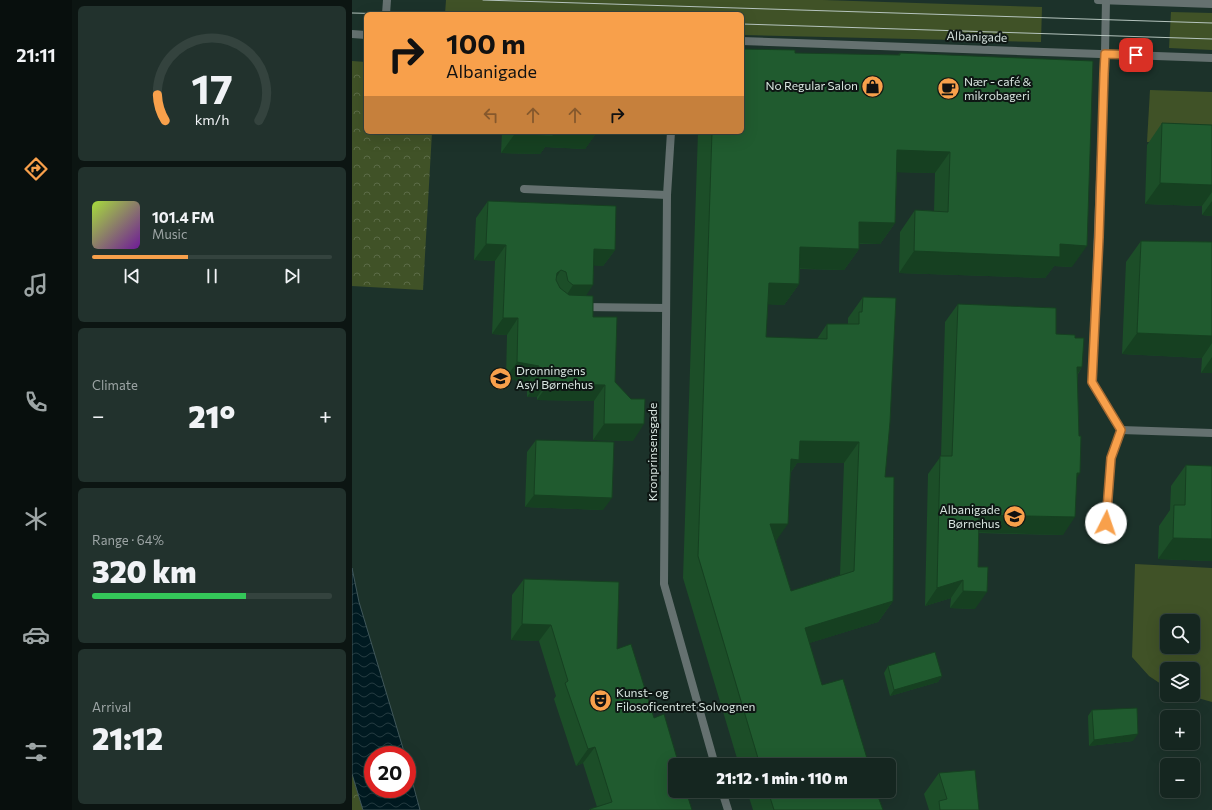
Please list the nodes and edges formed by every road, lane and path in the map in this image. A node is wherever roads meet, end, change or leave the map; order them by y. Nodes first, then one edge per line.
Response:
1 (387, 0) edge
2 (1104, 0) edge
3 (1212, 4) edge
4 (386, 12) edge
5 (352, 34) edge
6 (364, 34) edge
7 (744, 41) edge
8 (1105, 54) junction
9 (1212, 58) edge
10 (670, 134) edge
11 (524, 189) dead end
12 (667, 195) junction
13 (575, 307) edge
14 (666, 308) junction
15 (1121, 430) junction
16 (1212, 433) edge
17 (1106, 523) dead end
18 (713, 758) edge
19 (724, 798) edge
20 (728, 810) edge

1 - 4 street
2 - 3 street
2 - 8 street
5 - 6 street
7 - 8 street, Albanigade
8 - 9 street, Albanigade
8 - 15 street
10 - 12 street, Kronprinsensgade
11 - 12 street
12 - 14 street, Kronprinsensgade
13 - 14 street
14 - 18 street, Kronprinsensgade
15 - 16 street
15 - 17 street
19 - 20 street

